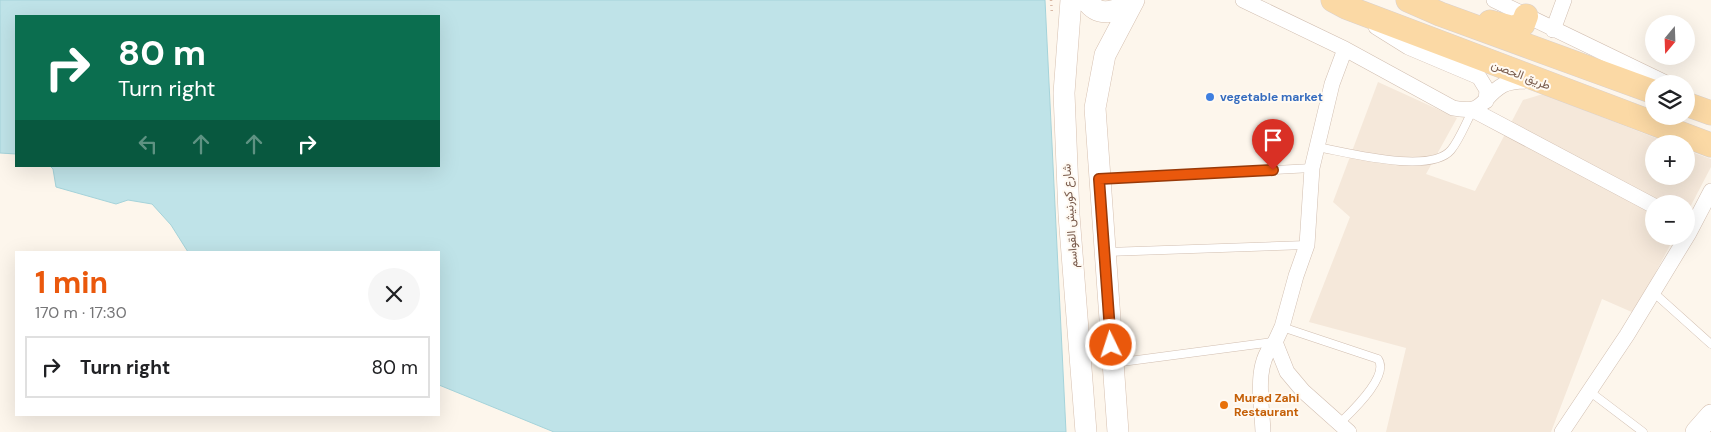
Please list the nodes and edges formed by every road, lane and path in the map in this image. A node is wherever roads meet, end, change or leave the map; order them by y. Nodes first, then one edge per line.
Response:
1 (1071, 0) edge
2 (1086, 0) edge
3 (1243, 0) edge
4 (1408, 0) edge
5 (1433, 0) edge
6 (1494, 0) edge
7 (1564, 0) edge
8 (1136, 1) edge
9 (1339, 4) edge
10 (1526, 16) junction
11 (1553, 30) junction
12 (1345, 49) junction
13 (1649, 75) edge
14 (1536, 80) junction
15 (1645, 89) edge
16 (1695, 97) edge
17 (1486, 102) junction
18 (1711, 105) edge
19 (1695, 107) edge
20 (1473, 110) junction
21 (1711, 112) edge
22 (1711, 145) edge
23 (1317, 147) junction
24 (1312, 168) junction
25 (1099, 179) junction
26 (1711, 191) edge
27 (1645, 201) edge
28 (1706, 214) edge
29 (1695, 221) edge
30 (1678, 245) edge
31 (1307, 246) junction
32 (1104, 252) junction
33 (1653, 292) junction
34 (1282, 327) junction
35 (1275, 342) junction
36 (1711, 344) edge
37 (1112, 364) junction
38 (1589, 391) junction
39 (1711, 415) edge
40 (1340, 429) edge
41 (1086, 432) edge
42 (1118, 432) edge
43 (1263, 432) edge
44 (1562, 432) edge
45 (1643, 432) edge
46 (1696, 432) edge

1 - 41 main road, شارع كورنيش القواسم
2 - 8 main road
3 - 12 street
4 - 15 main road
5 - 10 main road
6 - 10 street
7 - 11 street
8 - 25 main road
9 - 14 main road, طريق الحصن
9 - 17 street
10 - 11 street
11 - 13 street
12 - 20 street
12 - 23 street
14 - 17 street
14 - 22 main road, طريق الحصن
16 - 18 street
17 - 20 street
19 - 21 main road
20 - 23 lane
20 - 27 street
23 - 24 street
24 - 25 lane
24 - 31 street
25 - 32 main road
26 - 28 street
28 - 29 street
30 - 33 street
31 - 32 lane
31 - 34 street
32 - 37 main road
33 - 36 lane
33 - 38 street
34 - 35 street
34 - 40 lane
35 - 37 lane
35 - 40 street
35 - 43 street
37 - 42 main road
38 - 44 street
38 - 45 lane
39 - 46 main road

